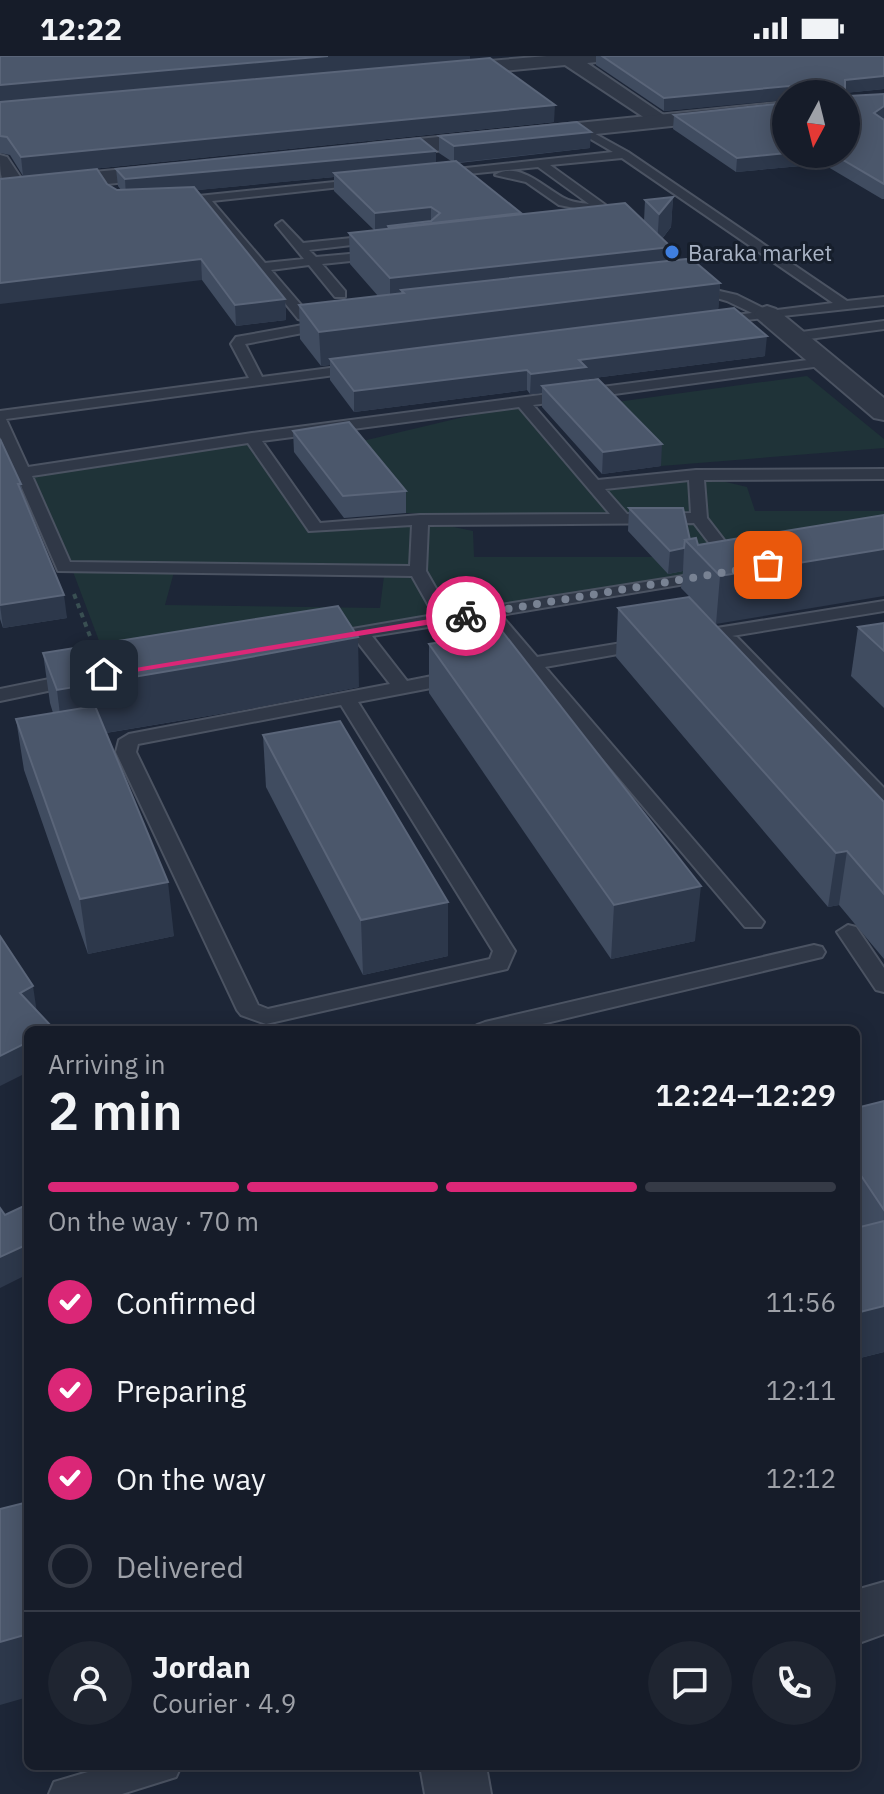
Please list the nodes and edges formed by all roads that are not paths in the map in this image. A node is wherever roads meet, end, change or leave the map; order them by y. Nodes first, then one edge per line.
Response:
1 (608, 56) edge
2 (566, 58) edge
3 (427, 72) edge
4 (772, 109) edge
5 (661, 120) junction
6 (581, 129) junction
7 (345, 154) edge
8 (624, 154) junction
9 (0, 161) edge
10 (540, 163) junction
11 (442, 164) edge
12 (193, 169) edge
13 (453, 172) junction
14 (423, 176) edge
15 (378, 180) edge
16 (8, 187) edge
17 (197, 199) junction
18 (166, 202) edge
19 (605, 210) junction
20 (282, 225) dead end
21 (611, 228) edge
22 (387, 237) edge
23 (299, 247) junction
24 (389, 253) edge
25 (262, 267) junction
26 (685, 284) edge
27 (340, 294) dead end
28 (884, 301) edge
29 (844, 305) junction
30 (767, 314) junction
31 (705, 323) edge
32 (884, 325) edge
33 (794, 337) junction
34 (823, 362) junction
35 (381, 365) edge
36 (257, 381) junction
37 (523, 403) junction
38 (884, 412) edge
39 (0, 418) edge
40 (252, 438) junction
41 (22, 473) junction
42 (884, 474) edge
43 (696, 475) junction
44 (594, 485) junction
45 (699, 518) junction
46 (420, 520) junction
47 (624, 520) junction
48 (308, 548) junction
49 (418, 571) junction
50 (631, 588) junction
51 (884, 606) edge
52 (648, 609) edge
53 (489, 612) junction
54 (445, 620) junction
55 (721, 632) junction
56 (360, 633) junction
57 (315, 640) edge
58 (532, 662) junction
59 (104, 674) edge
60 (402, 687) junction
61 (0, 695) edge
62 (346, 698) junction
63 (884, 800) edge
64 (753, 922) dead end
65 (848, 932) dead end
66 (814, 952) dead end
67 (884, 985) edge
68 (502, 1026) edge
69 (884, 1608) edge
70 (860, 1616) edge
71 (150, 1770) edge
72 (454, 1770) edge
73 (66, 1794) edge
74 (458, 1794) edge

1 - 2 street
2 - 3 street
2 - 5 street
4 - 5 street
5 - 6 street
6 - 7 street
6 - 8 lane
8 - 10 lane
8 - 29 lane
9 - 16 street
10 - 13 lane
10 - 19 lane
11 - 13 lane
12 - 16 street
13 - 14 lane
13 - 19 lane
15 - 17 lane
17 - 18 lane
17 - 25 lane
19 - 21 lane
20 - 23 lane
22 - 23 lane
23 - 27 lane
24 - 25 lane
25 - 36 lane
26 - 30 lane
28 - 29 lane
29 - 30 lane
30 - 31 lane
30 - 33 street
32 - 33 lane
33 - 34 street
34 - 37 lane
34 - 38 street
35 - 36 lane
36 - 39 lane
37 - 40 lane
37 - 44 lane
39 - 41 lane
40 - 41 lane
40 - 48 lane
41 - 48 lane
42 - 43 lane
43 - 44 lane
43 - 45 lane
44 - 47 lane
45 - 47 lane
45 - 50 lane
46 - 47 lane
46 - 48 lane
46 - 49 lane
48 - 49 lane
49 - 54 lane
50 - 52 lane
50 - 53 lane
51 - 55 lane
53 - 54 lane
53 - 58 lane
54 - 56 lane
55 - 58 lane
55 - 63 lane
56 - 57 lane
56 - 60 lane
58 - 60 lane
58 - 64 lane
59 - 61 lane
60 - 62 lane
62 - 62 lane
65 - 67 lane
66 - 68 lane
69 - 70 street
71 - 73 lane
72 - 74 street

